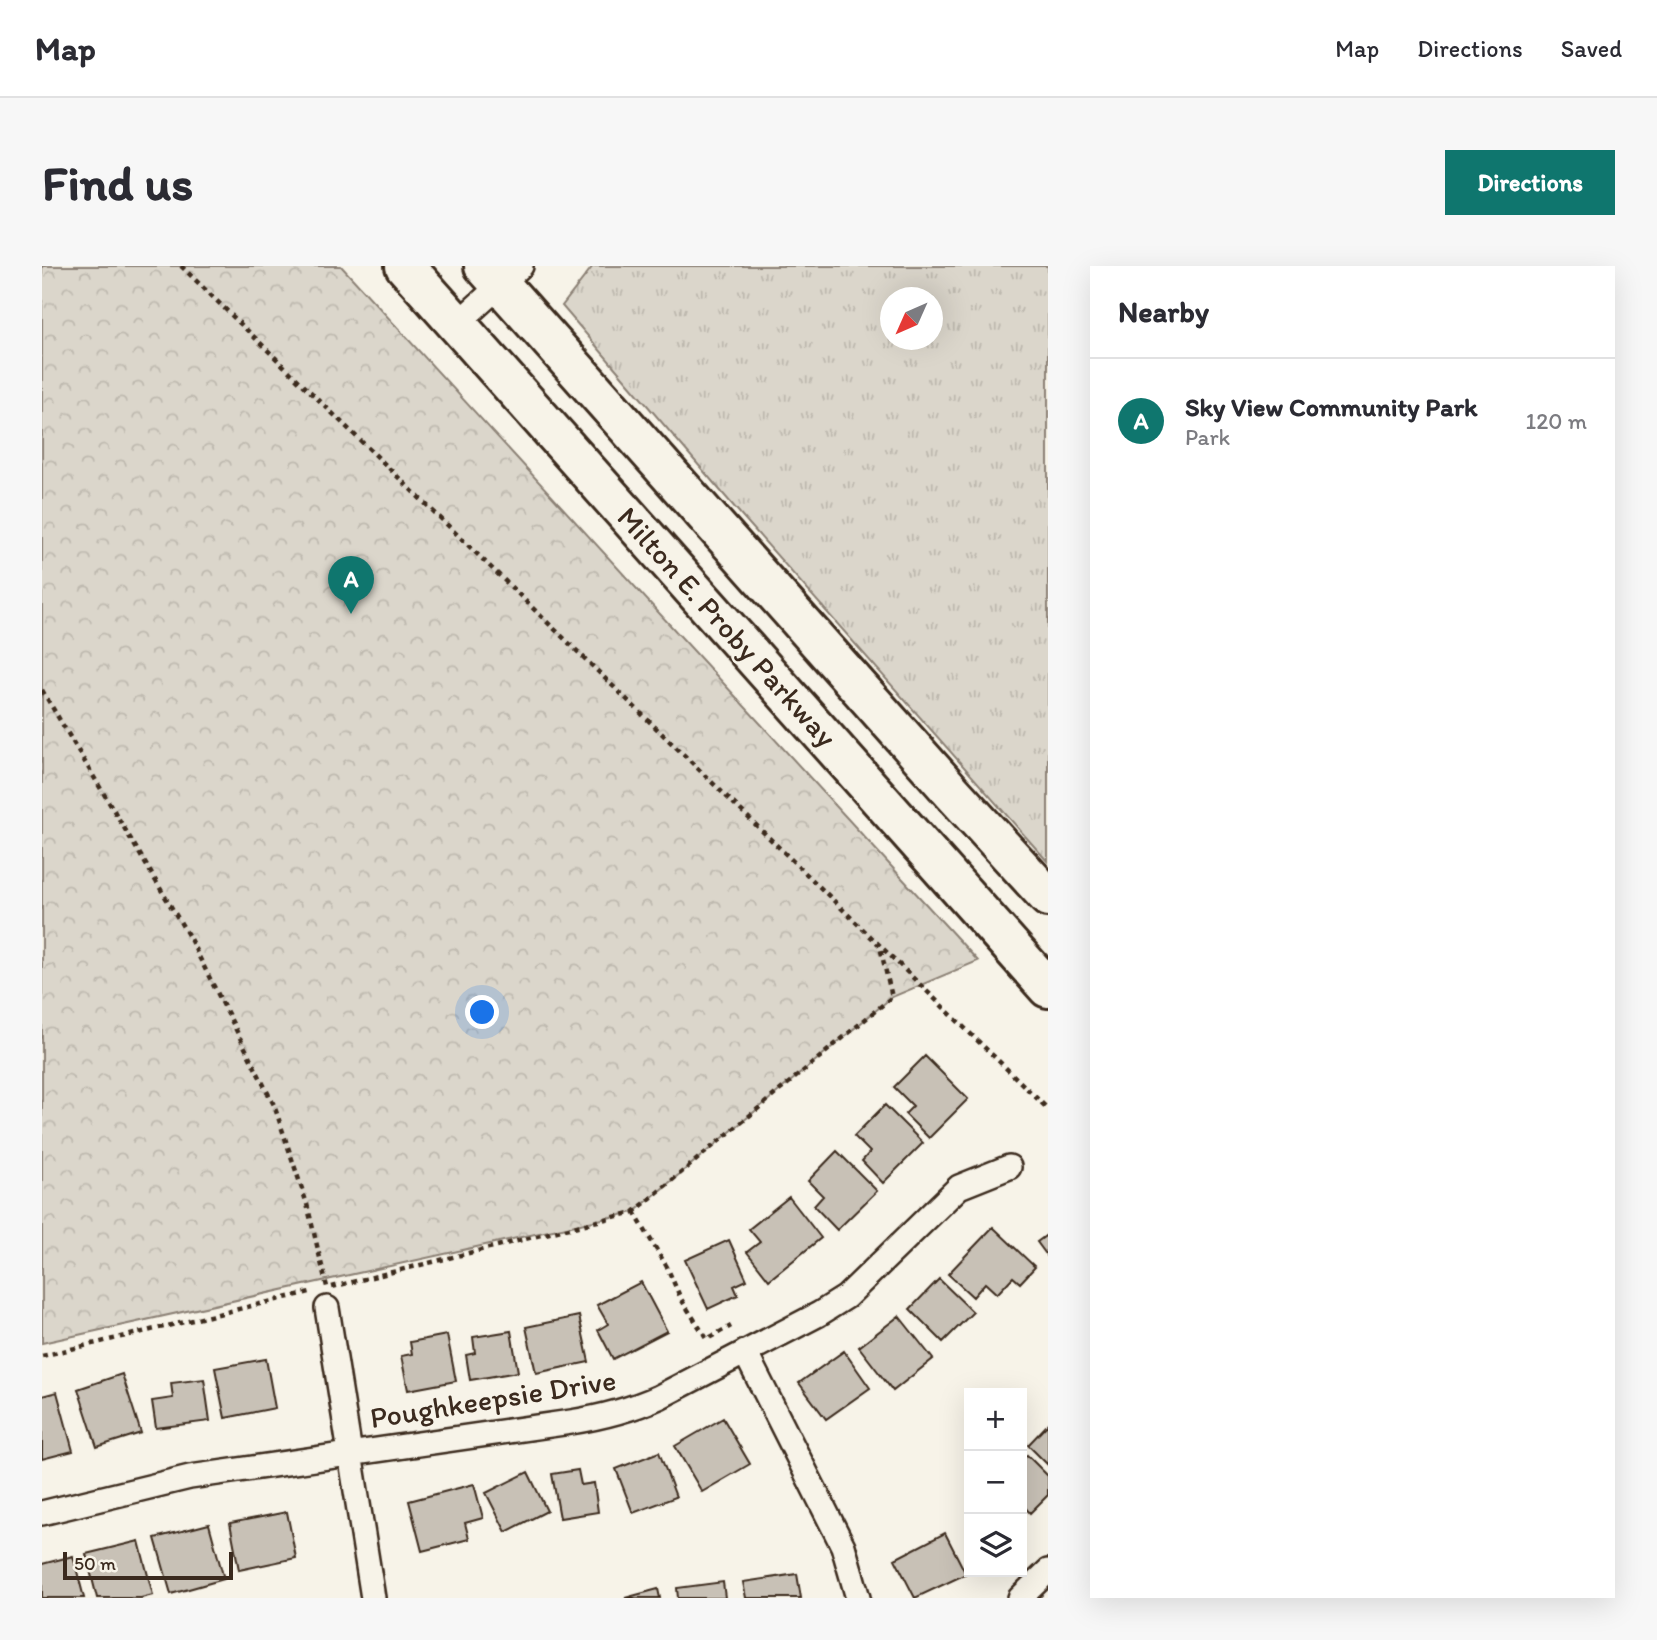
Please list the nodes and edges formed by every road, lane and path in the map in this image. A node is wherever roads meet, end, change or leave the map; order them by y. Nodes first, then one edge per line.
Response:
1 (181, 266) edge
2 (405, 266) edge
3 (502, 272) edge
4 (457, 324) junction
5 (42, 690) edge
6 (1048, 897) edge
7 (879, 945) junction
8 (1048, 988) edge
9 (1048, 1109) edge
10 (1009, 1167) dead end
11 (634, 1212) junction
12 (323, 1296) junction
13 (731, 1326) dead end
14 (745, 1352) junction
15 (42, 1356) edge
16 (351, 1453) junction
17 (42, 1513) edge
18 (1048, 1571) edge
19 (373, 1598) edge
20 (858, 1598) edge
21 (1020, 1598) edge

1 - 7 path
2 - 4 highway, Milton E. Proby Parkway
3 - 4 street
3 - 6 highway, Milton E. Proby Parkway
4 - 8 highway, Milton E. Proby Parkway
5 - 12 path
7 - 9 path
7 - 11 path
10 - 14 street, Poughkeepsie Drive
11 - 12 path
11 - 13 path
12 - 15 path
12 - 16 street
14 - 16 street, Poughkeepsie Drive
14 - 20 street
16 - 17 street, Poughkeepsie Drive
16 - 19 street
18 - 21 street

